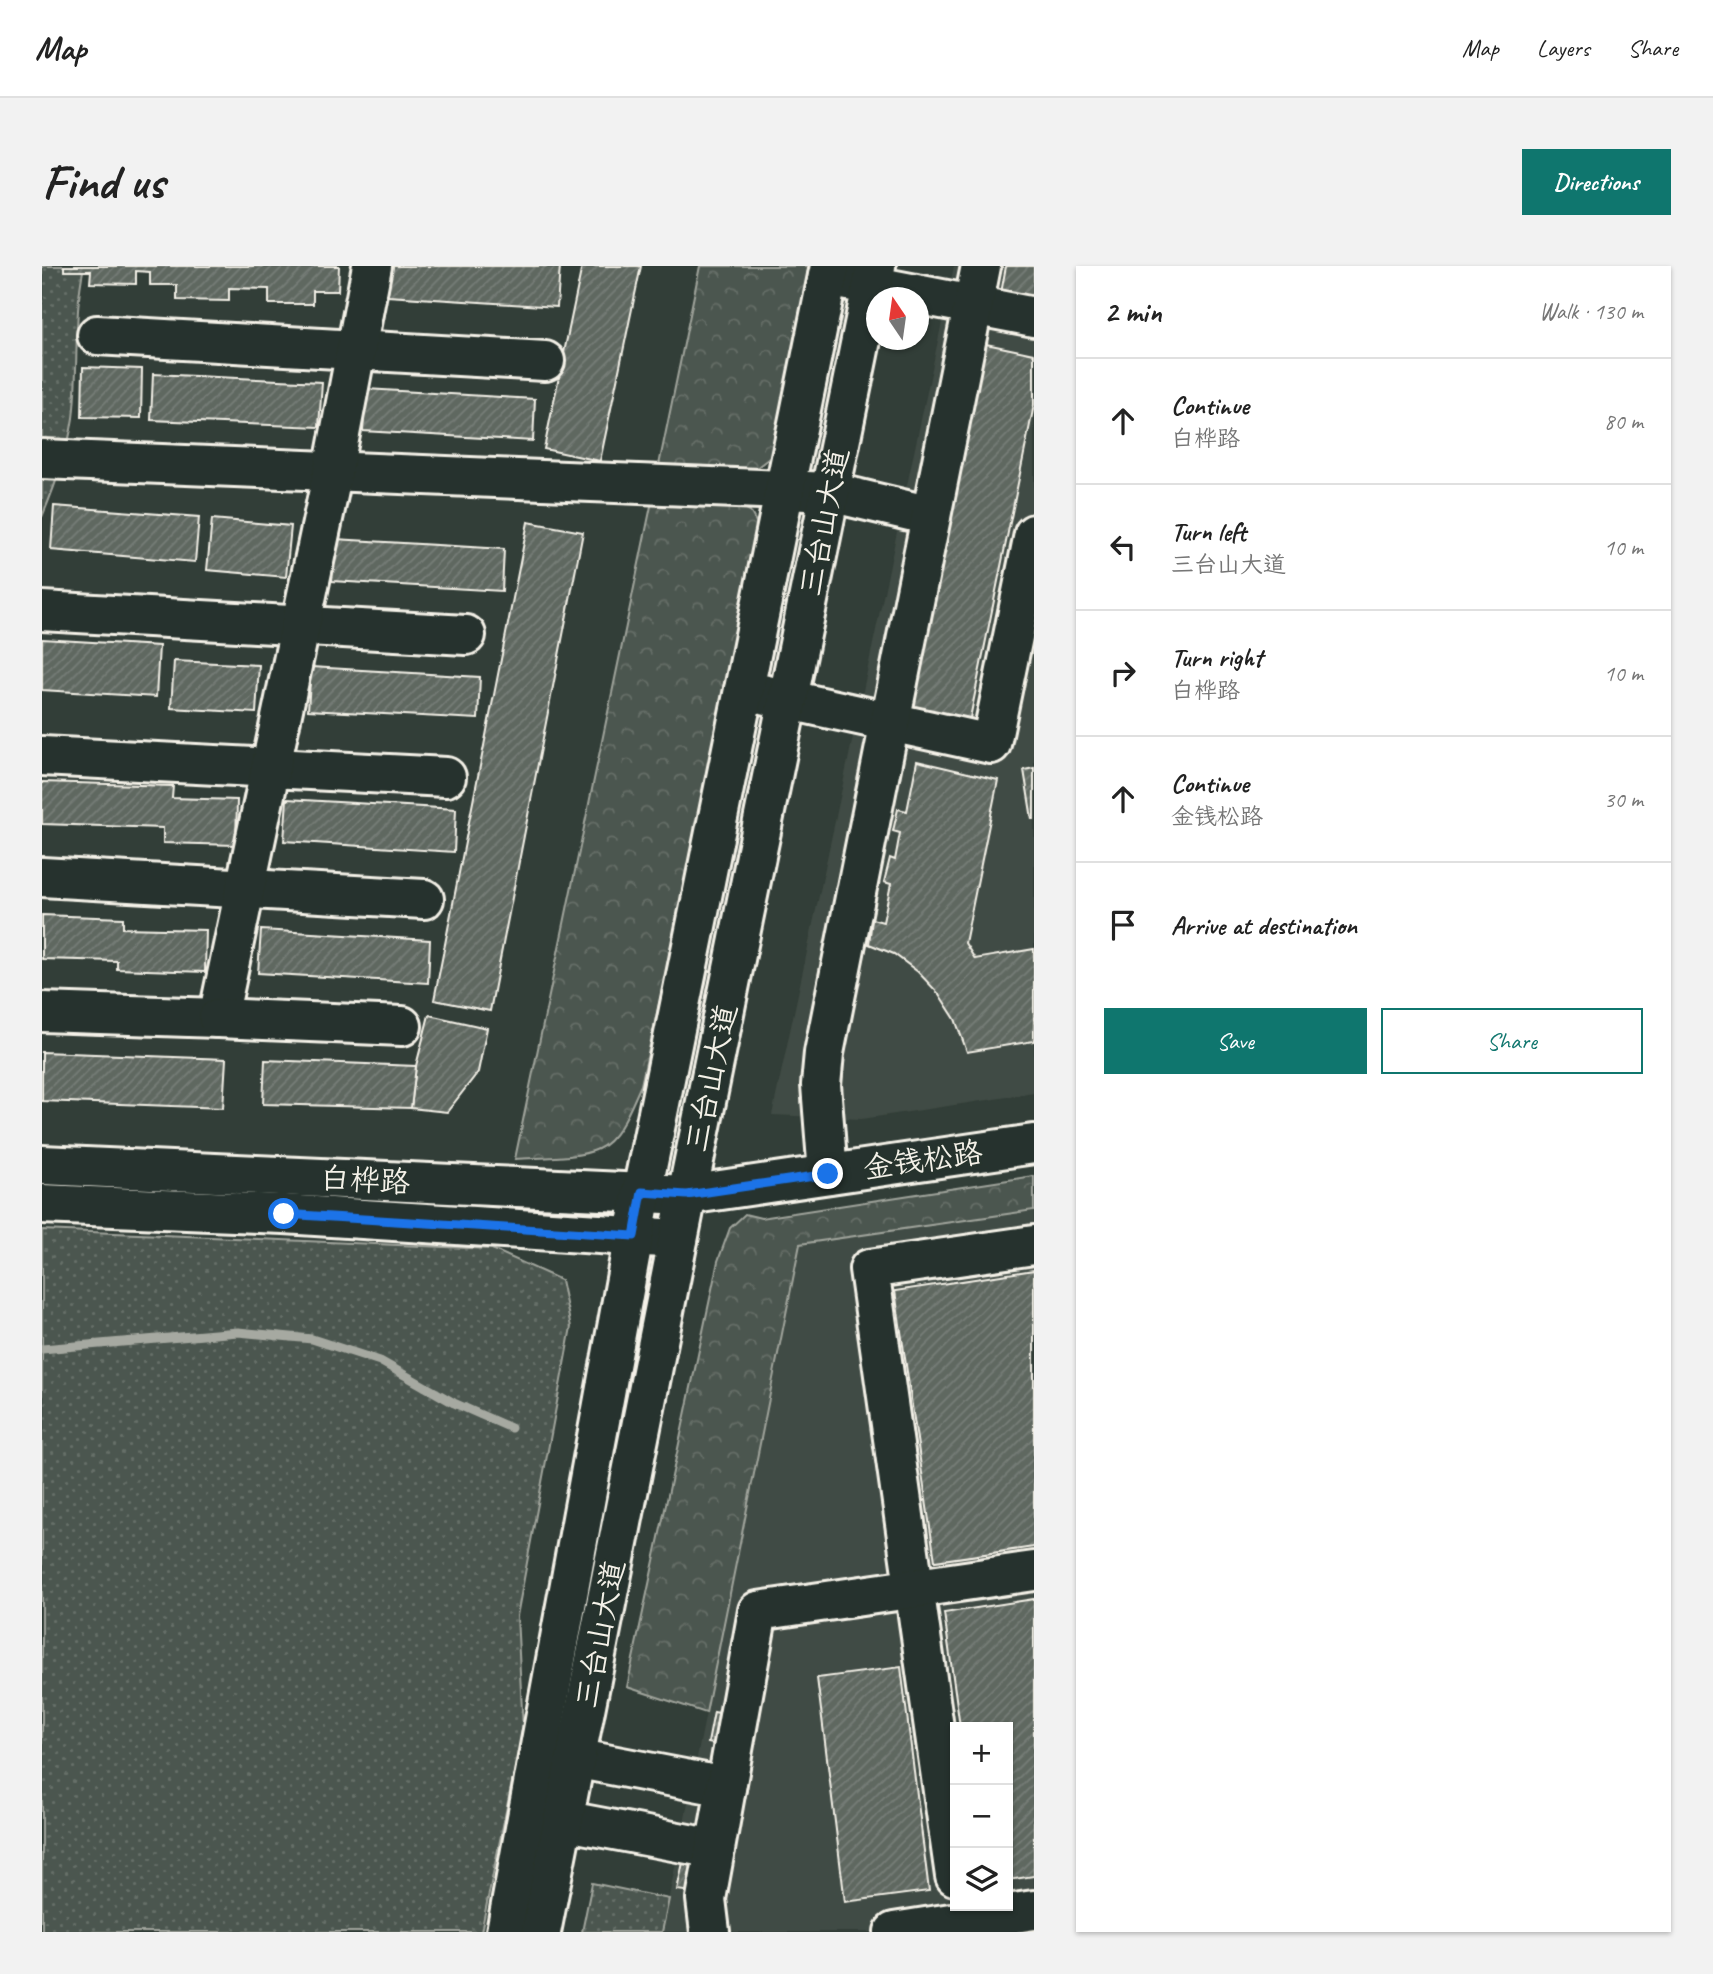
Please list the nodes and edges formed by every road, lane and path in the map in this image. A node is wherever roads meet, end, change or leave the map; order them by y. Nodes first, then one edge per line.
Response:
1 (372, 266) edge
2 (981, 266) edge
3 (829, 272) edge
4 (874, 276) edge
5 (973, 305) junction
6 (1034, 317) edge
7 (97, 335) dead end
8 (355, 350) junction
9 (545, 361) dead end
10 (42, 459) edge
11 (333, 471) junction
12 (785, 490) junction
13 (830, 492) junction
14 (931, 516) junction
15 (1034, 534) edge
16 (42, 611) edge
17 (300, 626) junction
18 (466, 635) dead end
19 (744, 690) junction
20 (788, 701) junction
21 (890, 721) junction
22 (42, 756) edge
23 (270, 768) junction
24 (446, 777) dead end
25 (42, 877) edge
26 (245, 889) junction
27 (425, 899) dead end
28 (42, 1012) edge
29 (218, 1018) junction
30 (402, 1026) dead end
31 (1034, 1144) edge
32 (42, 1165) edge
33 (828, 1174) junction
34 (642, 1192) junction
35 (687, 1195) junction
36 (42, 1204) edge
37 (634, 1236) junction
38 (678, 1239) junction
39 (1034, 1245) edge
40 (1034, 1571) edge
41 (914, 1588) junction
42 (557, 1755) junction
43 (726, 1787) junction
44 (545, 1817) junction
45 (951, 1848) edge
46 (715, 1849) junction
47 (1034, 1910) edge
48 (961, 1920) edge
49 (506, 1932) edge
50 (541, 1932) edge
51 (710, 1932) edge
52 (894, 1932) edge

1 - 8 main road
2 - 5 main road
3 - 4 main road
3 - 12 main road, 三台山大道
4 - 5 main road
4 - 13 main road, 三台山大道
5 - 6 main road
5 - 14 main road
7 - 8 main road
8 - 9 main road
8 - 11 main road
10 - 11 main road
11 - 12 main road
11 - 17 main road
12 - 13 main road
12 - 19 main road, 三台山大道
13 - 14 main road
13 - 20 main road, 三台山大道
14 - 21 main road
15 - 21 main road
16 - 17 main road
17 - 18 main road
17 - 23 main road
19 - 20 main road
19 - 34 main road, 三台山大道
20 - 21 main road
20 - 35 main road, 三台山大道
21 - 33 main road
22 - 23 main road
23 - 24 main road
23 - 26 main road
25 - 26 main road
26 - 27 main road
26 - 29 main road
28 - 29 main road
29 - 30 main road
31 - 33 main road, 金钱松路
32 - 34 main road, 白桦路
33 - 35 main road, 金钱松路
34 - 35 main road, 白桦路
34 - 37 main road, 三台山大道
35 - 38 main road, 三台山大道
36 - 37 main road, 白桦路
37 - 38 main road, 白桦路
37 - 42 main road, 三台山大道
38 - 42 main road, 三台山大道
39 - 41 main road
40 - 41 main road
41 - 43 main road
41 - 45 main road
42 - 43 main road
42 - 44 main road, 三台山大道
43 - 46 main road
44 - 46 main road
44 - 49 main road, 三台山大道
44 - 50 main road, 三台山大道
46 - 51 main road
47 - 48 main road
48 - 52 main road

